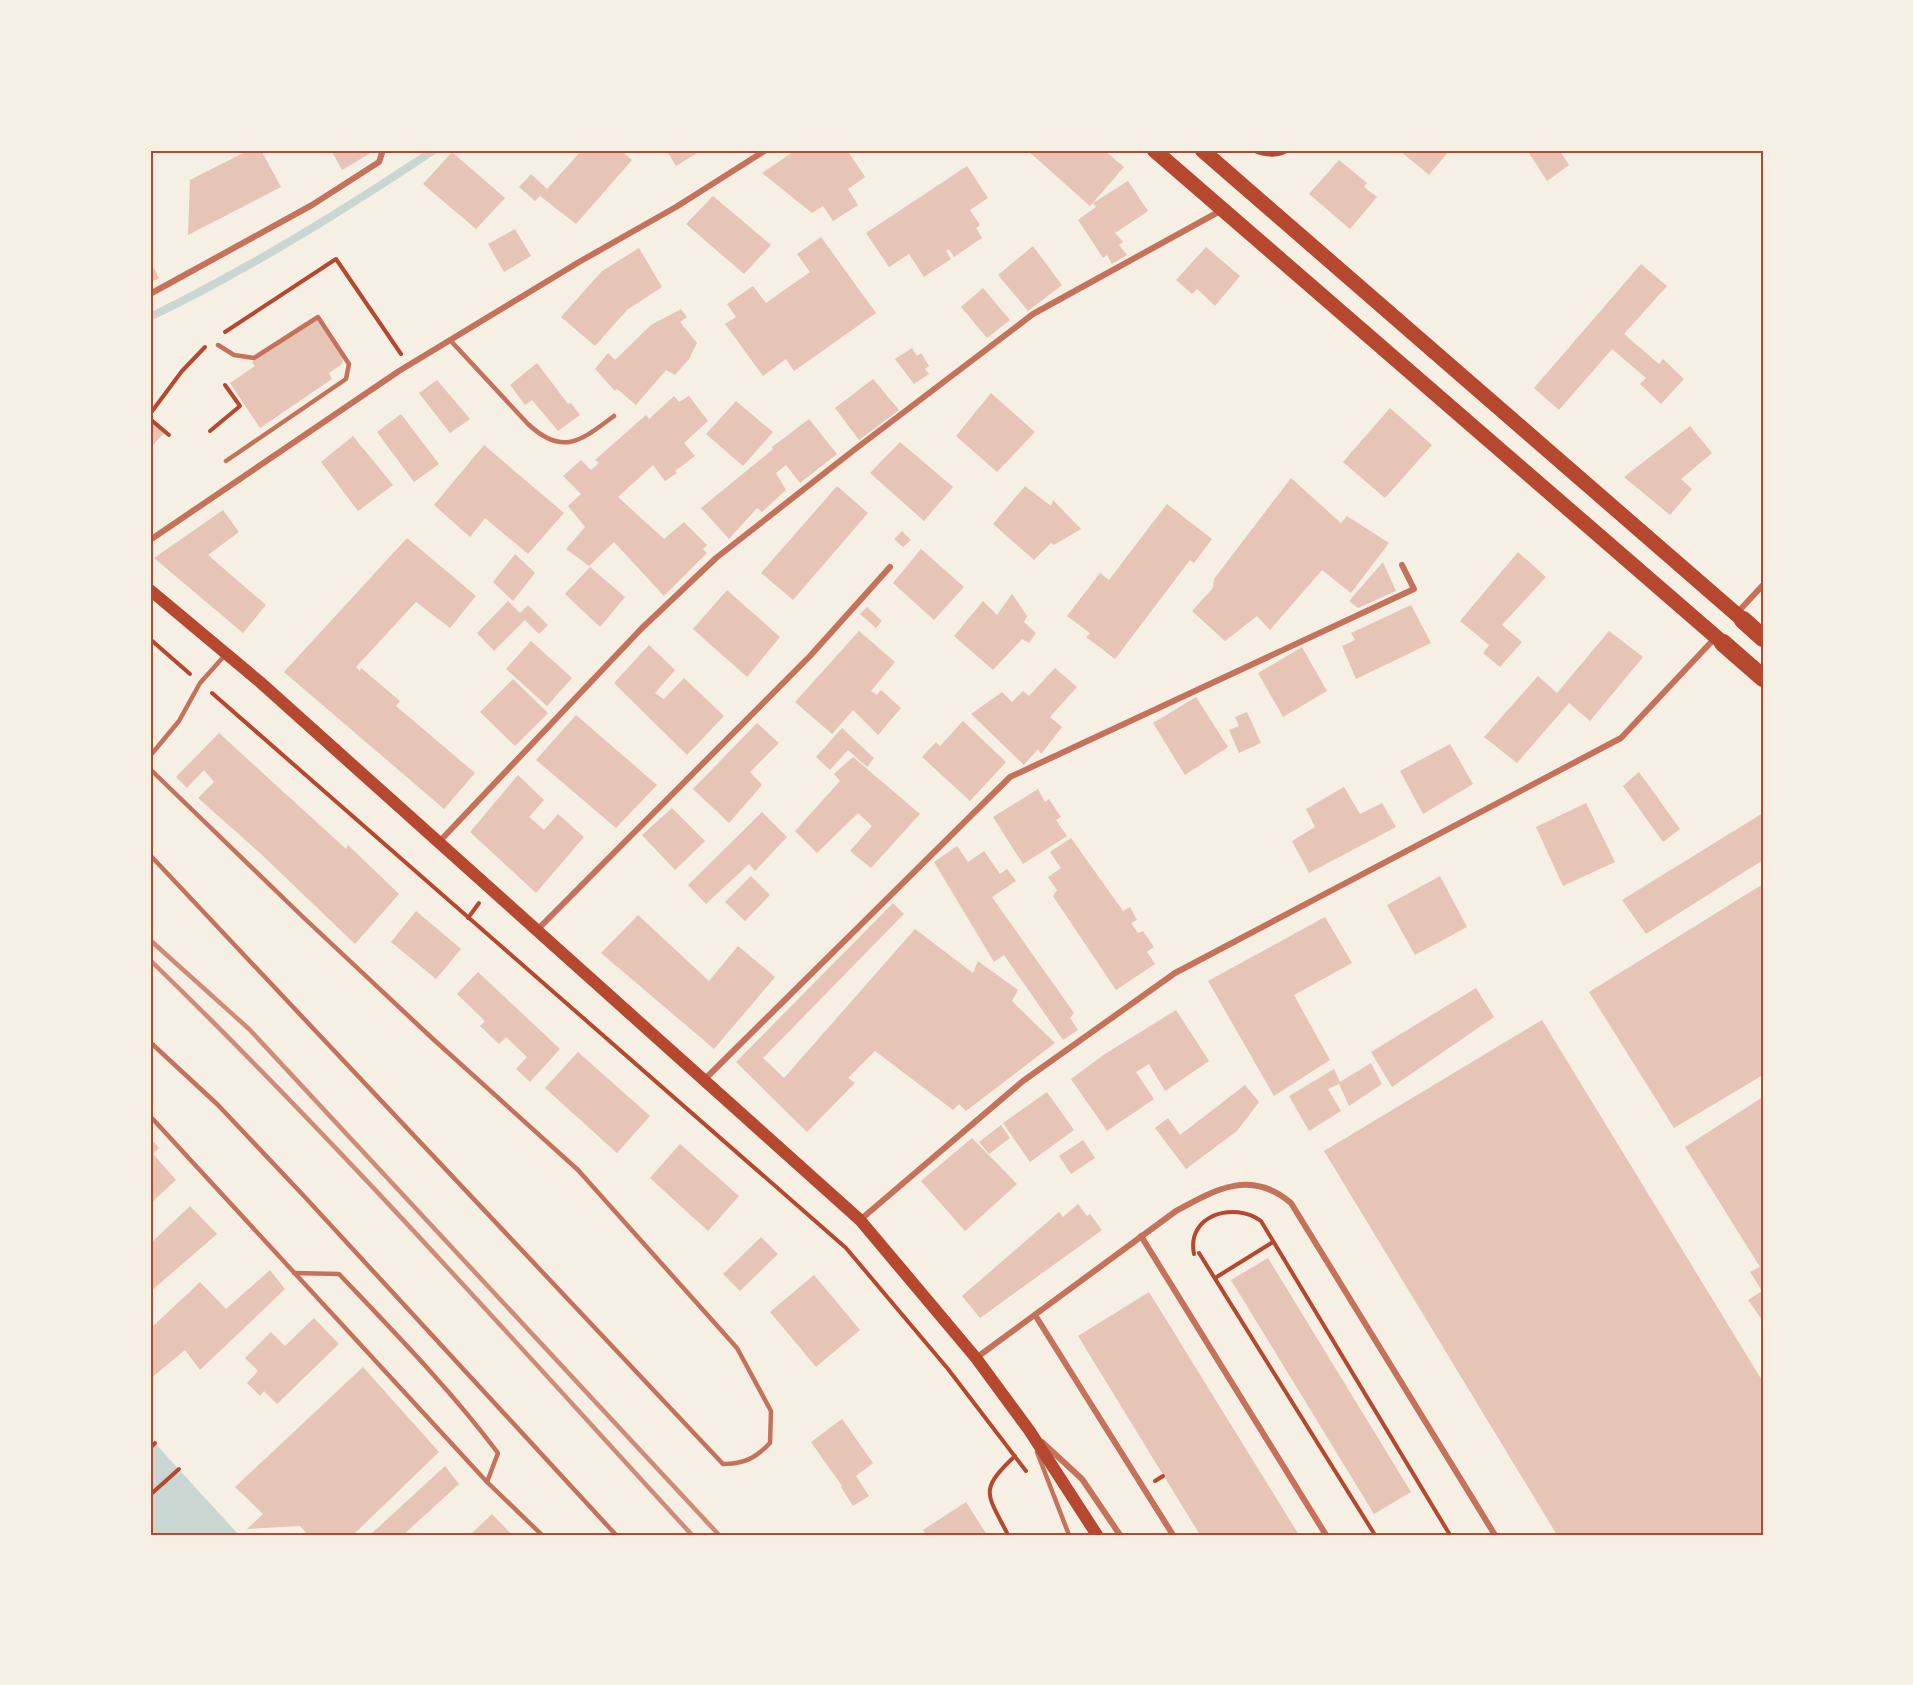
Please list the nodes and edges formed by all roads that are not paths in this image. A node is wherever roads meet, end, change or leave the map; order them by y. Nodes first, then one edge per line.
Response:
1 (380, 150) edge
2 (766, 150) edge
3 (1154, 150) edge
4 (1202, 150) edge
5 (1222, 210) junction
6 (150, 294) edge
7 (450, 340) junction
8 (218, 345) dead end
9 (614, 416) dead end
10 (226, 461) dead end
11 (150, 540) edge
12 (1402, 565) dead end
13 (891, 567) dead end
14 (1763, 585) edge
15 (150, 590) edge
16 (1739, 617) junction
17 (1763, 638) edge
18 (1719, 640) junction
19 (226, 654) junction
20 (1763, 678) edge
21 (150, 756) edge
22 (150, 769) edge
23 (438, 843) junction
24 (150, 855) edge
25 (537, 930) junction
26 (150, 1042) edge
27 (704, 1081) junction
28 (150, 1116) edge
29 (860, 1220) junction
30 (1141, 1236) junction
31 (294, 1273) junction
32 (1035, 1315) junction
33 (976, 1358) junction
34 (1029, 1430) junction
35 (487, 1482) junction
36 (542, 1535) edge
37 (616, 1535) edge
38 (1069, 1535) edge
39 (1097, 1535) edge
40 (1119, 1535) edge
41 (1173, 1535) edge
42 (1326, 1535) edge
43 (1495, 1535) edge

1 - 6 street
2 - 7 street
3 - 5 main road
4 - 16 main road
5 - 18 main road
5 - 23 street
7 - 9 lane
7 - 11 street
8 - 10 lane
12 - 27 street
13 - 25 street
14 - 16 street
15 - 19 main road
16 - 17 highway
18 - 20 highway
18 - 29 street
19 - 21 lane
19 - 23 main road
22 - 24 lane
23 - 25 main road
25 - 27 main road
26 - 37 lane
27 - 29 main road
28 - 31 lane
29 - 33 main road
30 - 32 street
30 - 42 street
30 - 43 street
31 - 35 lane
31 - 35 lane
32 - 33 street
32 - 41 street
33 - 34 main road
34 - 38 lane
34 - 39 main road
34 - 40 street
35 - 36 lane

